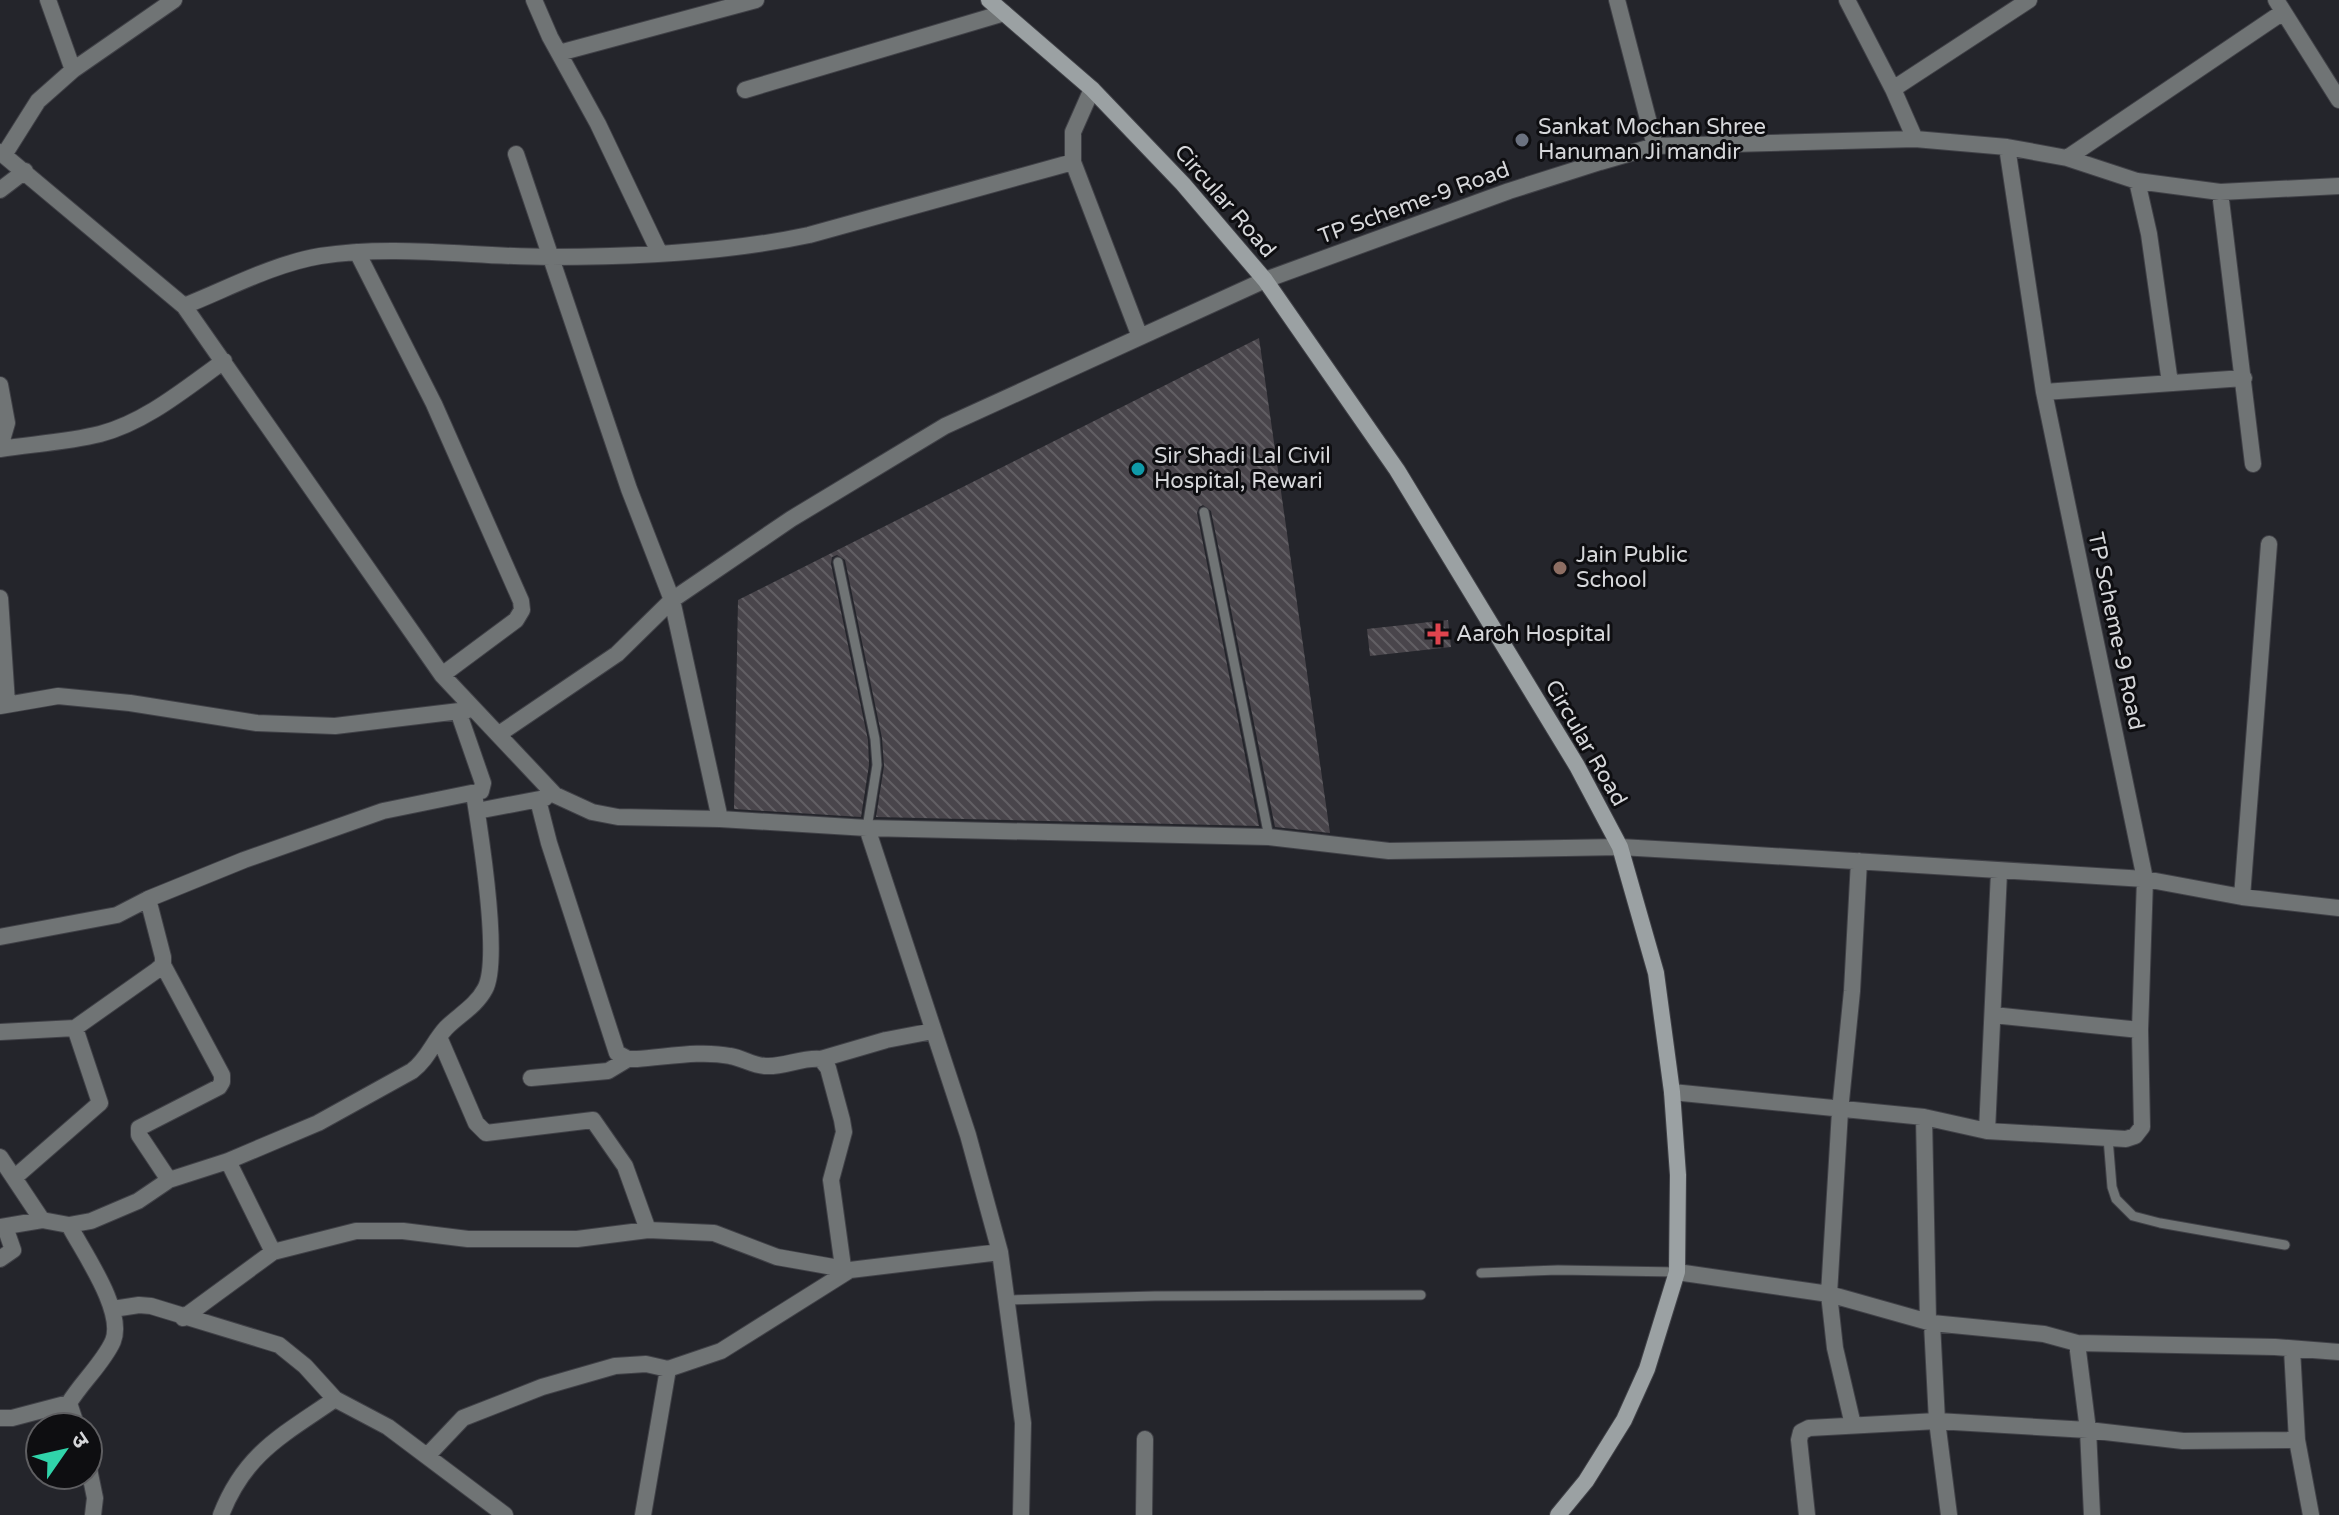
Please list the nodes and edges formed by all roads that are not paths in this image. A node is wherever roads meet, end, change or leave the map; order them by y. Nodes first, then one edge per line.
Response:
1 (48, 0) edge
2 (174, 0) edge
3 (534, 0) edge
4 (756, 0) edge
5 (989, 0) edge
6 (1617, 0) edge
7 (1847, 0) edge
8 (2029, 0) edge
9 (2279, 6) edge
10 (1004, 13) junction
11 (559, 53) junction
12 (73, 70) junction
13 (1092, 89) junction
14 (1893, 89) junction
15 (745, 90) dead end
16 (2339, 100) edge
17 (1915, 139) junction
18 (1655, 146) junction
19 (2007, 147) junction
20 (2, 153) edge
21 (516, 154) dead end
22 (2067, 158) junction
23 (1073, 162) junction
24 (25, 171) junction
25 (2137, 181) junction
26 (2339, 186) edge
27 (0, 190) edge
28 (2220, 192) junction
29 (357, 252) junction
30 (659, 252) junction
31 (549, 257) junction
32 (1265, 280) junction
33 (184, 306) junction
34 (1140, 337) junction
35 (224, 361) junction
36 (2244, 378) junction
37 (2170, 383) junction
38 (0, 385) edge
39 (2044, 392) junction
40 (0, 448) edge
41 (2253, 464) dead end
42 (1204, 512) dead end
43 (2269, 544) dead end
44 (838, 562) dead end
45 (0, 598) edge
46 (672, 600) junction
47 (442, 675) junction
48 (4, 704) edge
49 (466, 710) junction
50 (499, 734) junction
51 (546, 798) junction
52 (475, 803) junction
53 (720, 819) junction
54 (867, 828) junction
55 (1269, 837) junction
56 (1620, 847) junction
57 (1859, 861) junction
58 (1999, 872) junction
59 (2145, 879) junction
60 (2242, 897) junction
61 (148, 899) junction
62 (2339, 908) edge
63 (0, 937) edge
64 (163, 965) junction
65 (1993, 1015) junction
66 (75, 1028) junction
67 (2140, 1030) junction
68 (933, 1031) junction
69 (0, 1032) edge
70 (439, 1037) junction
71 (628, 1059) junction
72 (821, 1059) junction
73 (531, 1078) dead end
74 (1672, 1092) junction
75 (1840, 1111) junction
76 (1924, 1117) junction
77 (1987, 1131) junction
78 (2108, 1138) junction
79 (0, 1157) edge
80 (228, 1161) junction
81 (14, 1178) junction
82 (169, 1180) junction
83 (42, 1220) junction
84 (69, 1225) junction
85 (2, 1227) edge
86 (648, 1230) junction
87 (2285, 1245) dead end
88 (273, 1252) junction
89 (1000, 1252) junction
90 (0, 1259) edge
91 (846, 1268) junction
92 (1677, 1272) junction
93 (1481, 1273) dead end
94 (1829, 1294) junction
95 (1421, 1295) dead end
96 (1008, 1300) junction
97 (113, 1309) junction
98 (183, 1318) junction
99 (1930, 1322) junction
100 (2077, 1343) junction
101 (2292, 1349) junction
102 (2339, 1352) edge
103 (668, 1369) junction
104 (335, 1399) junction
105 (69, 1403) junction
106 (72, 1411) edge
107 (0, 1418) edge
108 (1937, 1421) junction
109 (1853, 1425) junction
110 (2088, 1430) junction
111 (1145, 1439) dead end
112 (2297, 1440) junction
113 (427, 1456) junction
114 (94, 1491) edge
115 (93, 1515) edge
116 (221, 1515) edge
117 (505, 1515) edge
118 (643, 1515) edge
119 (1021, 1515) edge
120 (1144, 1515) edge
121 (1558, 1515) edge
122 (1807, 1515) edge
123 (1949, 1515) edge
124 (2092, 1515) edge
125 (2311, 1515) edge

1 - 12 street
2 - 12 street
3 - 11 street
4 - 11 street
5 - 10 main road, Circular Road
6 - 18 street
7 - 14 street
8 - 14 street
9 - 16 street
9 - 22 street
10 - 13 main road, Circular Road
10 - 15 street
11 - 30 street
12 - 20 street
13 - 23 street
13 - 32 main road, Circular Road
14 - 17 street
17 - 18 street, TP Scheme-9 Road
17 - 19 street, TP Scheme-9 Road
18 - 32 street, TP Scheme-9 Road
19 - 22 street, TP Scheme-9 Road
19 - 39 street, TP Scheme-9 Road
20 - 24 street
21 - 31 street
22 - 25 street, TP Scheme-9 Road
23 - 30 street
23 - 34 street
24 - 27 street
24 - 33 street
25 - 28 street, TP Scheme-9 Road
25 - 37 street
26 - 28 street, TP Scheme-9 Road
28 - 36 street
29 - 31 street
29 - 33 street
29 - 47 street
30 - 31 street
31 - 46 street
32 - 34 street, TP Scheme-9 Road
32 - 56 main road, Circular Road
33 - 35 street
34 - 46 street, TP Scheme-9 Road
35 - 40 street
35 - 47 street
36 - 37 street
36 - 41 street
37 - 39 street
38 - 40 street
39 - 59 street, TP Scheme-9 Road
42 - 55 lane
43 - 60 street
44 - 54 lane
45 - 48 street
46 - 50 street, TP Scheme-9 Road
46 - 53 street
47 - 49 street
48 - 49 street
49 - 50 street
49 - 52 street
50 - 51 street
51 - 52 street
51 - 53 street
51 - 71 street
52 - 61 street
52 - 70 street
53 - 54 street
54 - 55 street
54 - 68 street
55 - 56 street
56 - 57 street
56 - 74 main road, Circular Road
57 - 58 street
57 - 75 street
58 - 59 street
58 - 65 street
59 - 60 street
59 - 67 street, TP Scheme-9 Road
60 - 62 street
61 - 63 street
61 - 64 street
64 - 66 street
64 - 82 street
65 - 67 street
65 - 77 street
66 - 69 street
66 - 81 street
67 - 78 street, TP Scheme-9 Road
68 - 72 street
68 - 89 street
70 - 80 street
70 - 86 street
71 - 72 street
71 - 73 street
72 - 91 street
74 - 75 street
74 - 92 main road, Circular Road
75 - 76 street
75 - 94 street
76 - 77 street
76 - 99 street
77 - 78 street
78 - 87 lane
79 - 81 street
80 - 82 street
80 - 88 street
81 - 83 street
82 - 84 street
83 - 84 street
83 - 85 street
84 - 97 street
85 - 90 street
86 - 88 street
86 - 91 street
88 - 98 street
89 - 91 street
89 - 96 street
91 - 103 street
92 - 93 lane
92 - 94 street
92 - 121 main road, Circular Road
94 - 99 street
94 - 109 street
95 - 96 lane
96 - 119 street
97 - 98 street
97 - 105 street
98 - 104 street
99 - 100 street
99 - 108 street
100 - 101 street
100 - 110 street
101 - 102 street
101 - 112 street
103 - 113 street
103 - 118 street
104 - 113 street
104 - 116 street
105 - 106 street
105 - 107 street
108 - 109 street
108 - 110 street
108 - 123 street
109 - 122 street
110 - 112 street
110 - 124 street
111 - 120 street
112 - 125 street
113 - 117 street
114 - 115 street

